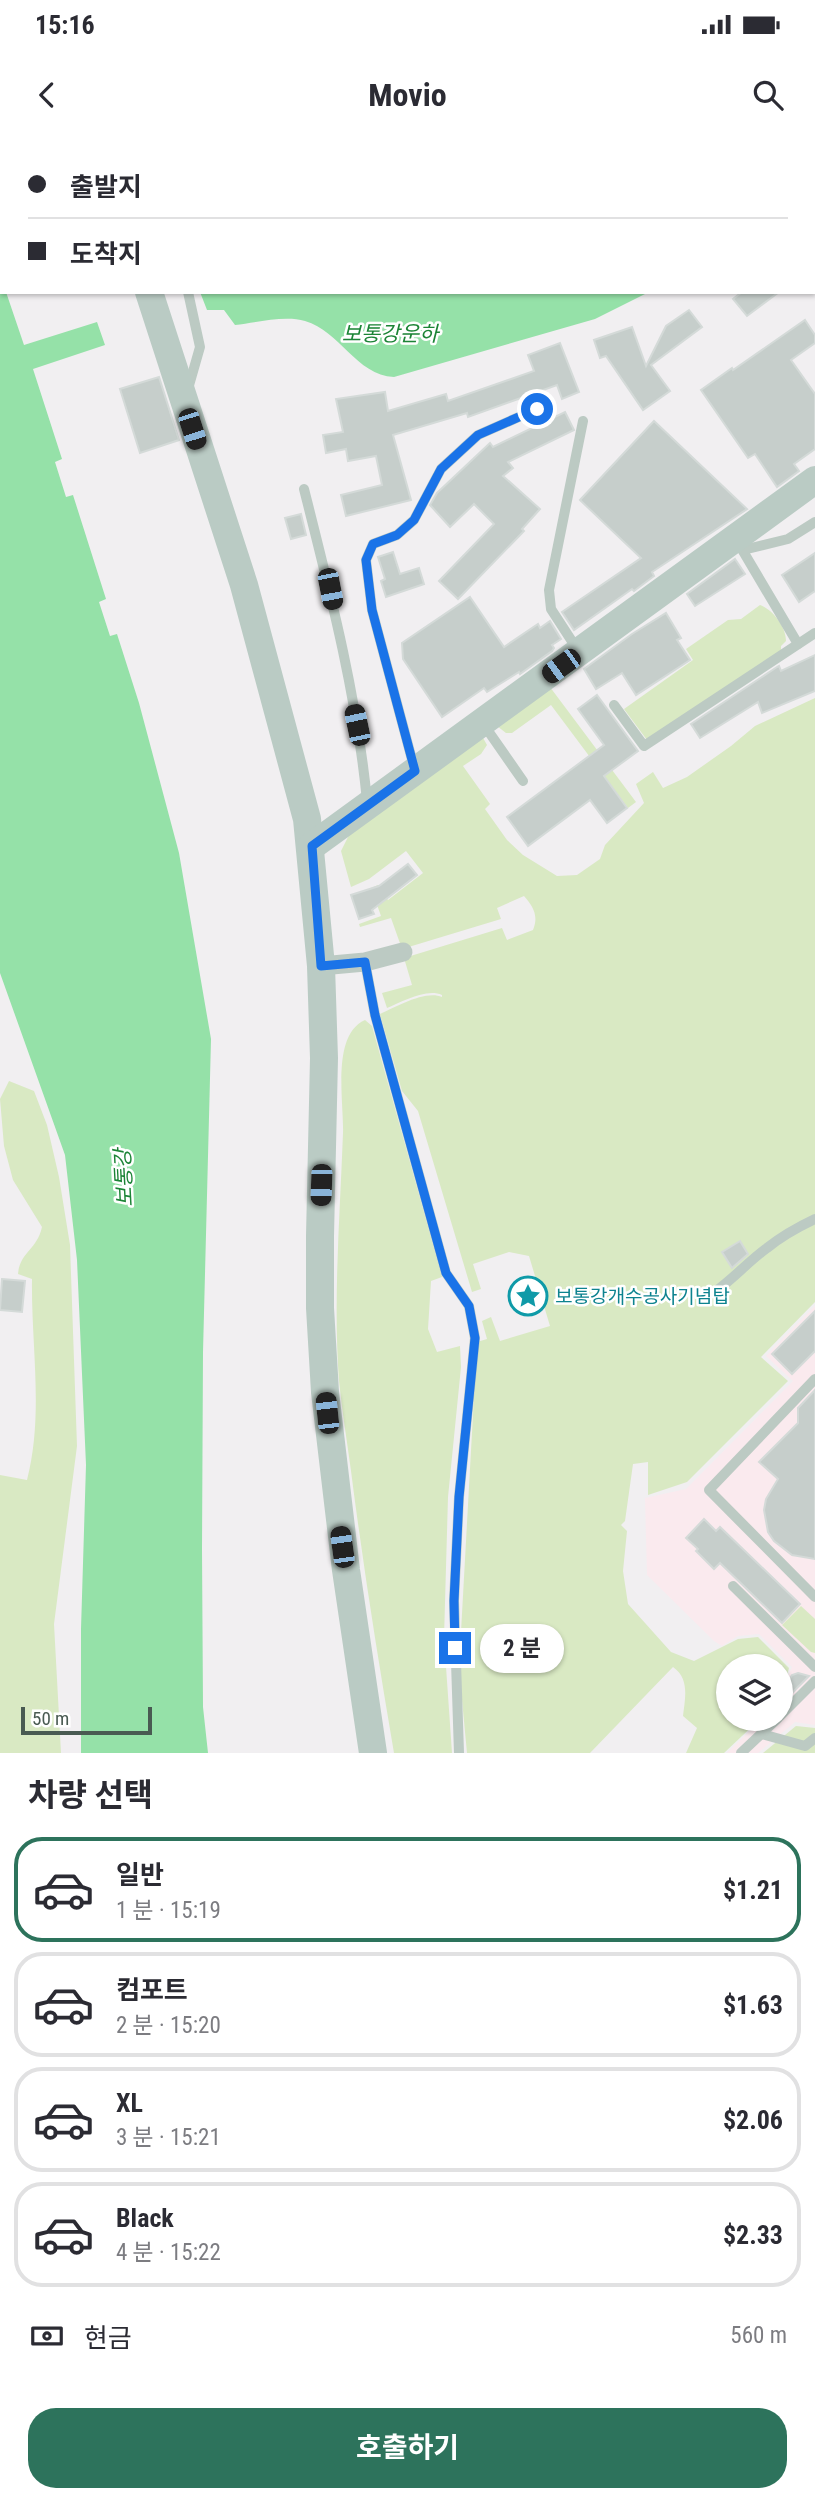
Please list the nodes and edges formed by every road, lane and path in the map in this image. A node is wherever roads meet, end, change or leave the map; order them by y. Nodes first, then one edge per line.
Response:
1 (150, 294) edge
2 (188, 294) edge
3 (184, 403) junction
4 (537, 409) dead end
5 (583, 421) dead end
6 (815, 480) edge
7 (304, 489) dead end
8 (815, 522) edge
9 (739, 544) junction
10 (815, 633) edge
11 (798, 644) junction
12 (580, 652) junction
13 (614, 705) dead end
14 (482, 722) junction
15 (415, 771) junction
16 (523, 781) dead end
17 (368, 805) junction
18 (312, 846) junction
19 (403, 952) dead end
20 (365, 962) junction
21 (321, 966) junction
22 (815, 1219) edge
23 (716, 1291) dead end
24 (815, 1379) edge
25 (733, 1586) dead end
26 (815, 1597) edge
27 (815, 1667) edge
28 (815, 1681) edge
29 (793, 1703) edge
30 (765, 1731) edge
31 (762, 1734) junction
32 (815, 1738) edge
33 (373, 1753) edge
34 (458, 1753) edge
35 (741, 1753) edge

1 - 3 main road
2 - 3 lane
3 - 18 main road
4 - 15 lane
5 - 12 lane
6 - 9 main road
7 - 17 lane
8 - 9 lane
9 - 11 lane
9 - 12 main road
10 - 11 lane
11 - 13 lane
12 - 14 main road
14 - 15 main road
14 - 16 lane
15 - 17 main road
17 - 18 main road
18 - 21 main road
19 - 20 street
20 - 21 street
20 - 34 lane
21 - 33 main road
22 - 23 lane
24 - 26 lane
25 - 27 lane
28 - 29 lane
30 - 31 lane
31 - 32 lane
31 - 35 lane

